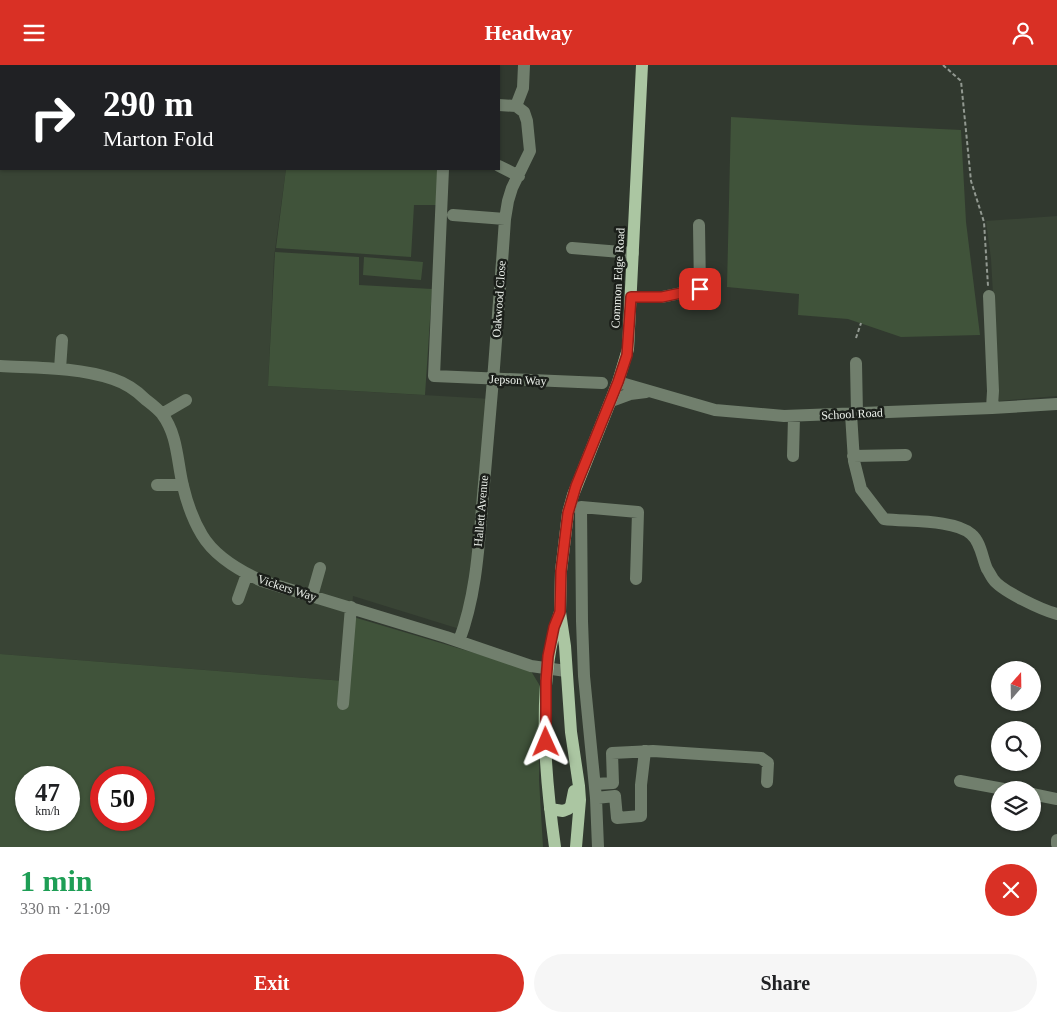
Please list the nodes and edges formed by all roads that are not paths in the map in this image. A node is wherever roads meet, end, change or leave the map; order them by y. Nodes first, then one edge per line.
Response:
1 (524, 65) edge
2 (642, 65) edge
3 (500, 105) edge
4 (516, 106) junction
5 (500, 166) edge
6 (443, 170) edge
7 (519, 175) junction
8 (453, 215) dead end
9 (505, 219) junction
10 (699, 225) dead end
11 (572, 248) dead end
12 (633, 253) junction
13 (989, 296) road end
14 (631, 297) junction
15 (62, 340) dead end
16 (856, 363) dead end
17 (0, 366) edge
18 (60, 369) junction
19 (493, 379) junction
20 (618, 382) junction
21 (602, 383) dead end
22 (651, 391) junction
23 (186, 400) dead end
24 (611, 401) junction
25 (1057, 404) edge
26 (992, 408) junction
27 (162, 414) junction
28 (854, 414) junction
29 (794, 417) junction
30 (906, 455) dead end
31 (794, 456) dead end
32 (853, 459) junction
33 (156, 485) dead end
34 (183, 485) junction
35 (320, 568) dead end
36 (561, 571) junction
37 (581, 573) junction
38 (247, 574) junction
39 (636, 579) dead end
40 (312, 596) junction
41 (238, 599) dead end
42 (351, 607) junction
43 (560, 612) junction
44 (1057, 614) edge
45 (459, 641) junction
46 (531, 666) junction
47 (547, 668) junction
48 (566, 671) junction
49 (343, 704) dead end
50 (645, 751) junction
51 (574, 752) junction
52 (960, 781) dead end
53 (767, 782) dead end
54 (595, 784) junction
55 (991, 787) edge
56 (1041, 796) edge
57 (596, 798) junction
58 (1057, 799) edge
59 (550, 809) junction
60 (1057, 840) edge
61 (1057, 845) edge
62 (555, 847) edge
63 (576, 847) edge
64 (598, 847) edge

1 - 4 street
2 - 12 main road, Common Edge Road
3 - 4 street
4 - 7 street, Oakwood Close
5 - 7 street
6 - 19 street, Jepson Way
7 - 9 street, Oakwood Close
8 - 9 street
9 - 19 street, Oakwood Close
10 - 14 street
11 - 12 street
12 - 14 main road, Common Edge Road
13 - 26 street
14 - 20 main road, Common Edge Road
15 - 18 street
16 - 28 street
17 - 18 street, Vickers Way
18 - 27 street, Vickers Way
19 - 21 street, Jepson Way
19 - 45 street, Hallett Avenue
20 - 22 street, School Road
20 - 24 main road, Common Edge Road
22 - 24 street, School Road
22 - 29 street, School Road
23 - 27 street
24 - 36 main road, Common Edge Road
25 - 26 street, School Road
26 - 28 street, School Road
27 - 34 street, Vickers Way
28 - 29 street, School Road
28 - 32 street
29 - 31 street
30 - 32 street
32 - 44 street
33 - 34 street
34 - 38 street, Vickers Way
35 - 40 street
36 - 37 street
36 - 43 main road, Common Edge Road
37 - 39 street
37 - 54 street
38 - 40 street, Vickers Way
38 - 41 street
40 - 42 street, Vickers Way
42 - 45 street, Vickers Way
42 - 49 street
43 - 47 main road, Common Edge Road
43 - 48 main road, Common Edge Road
45 - 46 street, Vickers Way
46 - 47 street
46 - 47 street, Vickers Way
47 - 48 street
47 - 59 main road, Common Edge Road
48 - 51 main road, Common Edge Road
50 - 53 street
50 - 54 street
50 - 57 street
51 - 59 main road
51 - 63 main road, Common Edge Road
52 - 55 street
54 - 57 street
56 - 58 street
57 - 64 street
59 - 62 main road, Common Edge Road
60 - 61 street

